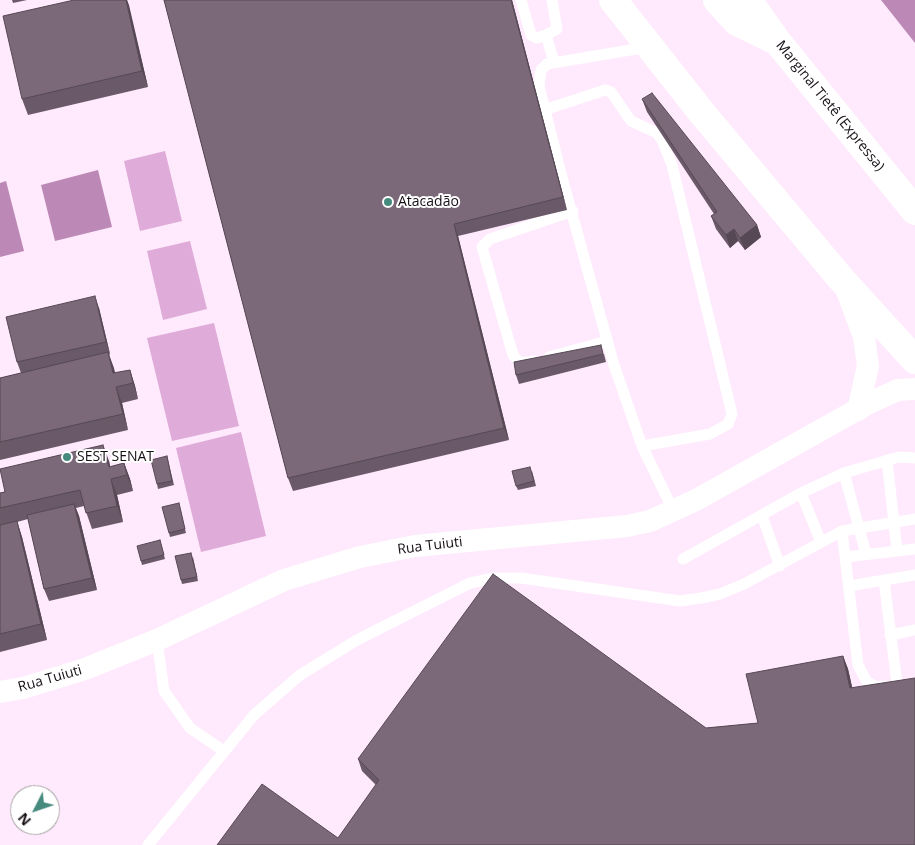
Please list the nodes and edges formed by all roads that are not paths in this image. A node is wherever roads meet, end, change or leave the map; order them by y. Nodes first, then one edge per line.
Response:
1 (521, 0) edge
2 (552, 0) edge
3 (613, 0) edge
4 (717, 0) edge
5 (748, 0) edge
6 (546, 35) junction
7 (777, 41) junction
8 (648, 47) junction
9 (554, 62) junction
10 (544, 110) junction
11 (573, 211) junction
12 (915, 211) edge
13 (842, 280) junction
14 (607, 340) junction
15 (915, 360) edge
16 (915, 389) edge
17 (858, 410) junction
18 (642, 446) junction
19 (915, 458) edge
20 (887, 460) junction
21 (844, 473) junction
22 (801, 494) junction
23 (674, 512) junction
24 (762, 516) junction
25 (915, 519) edge
26 (894, 522) junction
27 (860, 527) junction
28 (842, 531) junction
29 (822, 542) junction
30 (915, 550) edge
31 (897, 551) junction
32 (866, 554) junction
33 (846, 557) junction
34 (683, 559) dead end
35 (780, 566) junction
36 (915, 575) edge
37 (884, 580) junction
38 (849, 586) junction
39 (915, 630) edge
40 (890, 635) junction
41 (157, 640) junction
42 (0, 692) edge
43 (224, 751) junction
44 (148, 845) edge

1 - 6 lane
2 - 6 lane
3 - 8 highway
4 - 7 highway
5 - 7 highway, Marginal Tietê (Expressa)
6 - 9 lane
7 - 12 highway, Marginal Tietê (Expressa)
8 - 9 lane
8 - 13 highway
9 - 10 lane
10 - 11 lane
10 - 18 lane
11 - 14 lane
11 - 14 lane
13 - 15 highway
13 - 17 street
14 - 18 lane
16 - 17 street, Rua Tuiuti
17 - 23 street, Rua Tuiuti
18 - 23 lane
19 - 20 lane
20 - 21 lane
20 - 26 lane
21 - 22 lane
21 - 27 lane
22 - 24 lane
22 - 29 lane
23 - 41 street, Rua Tuiuti
24 - 34 lane
24 - 35 lane
25 - 26 lane
26 - 27 lane
26 - 31 lane
27 - 28 lane
27 - 32 lane
28 - 29 lane
28 - 33 lane
29 - 35 lane
30 - 31 lane
31 - 32 lane
32 - 33 lane
33 - 38 lane
35 - 43 lane
36 - 37 lane
37 - 38 lane
37 - 40 lane
38 - 40 lane
39 - 40 lane
41 - 42 street, Rua Tuiuti
41 - 43 lane
43 - 44 lane

